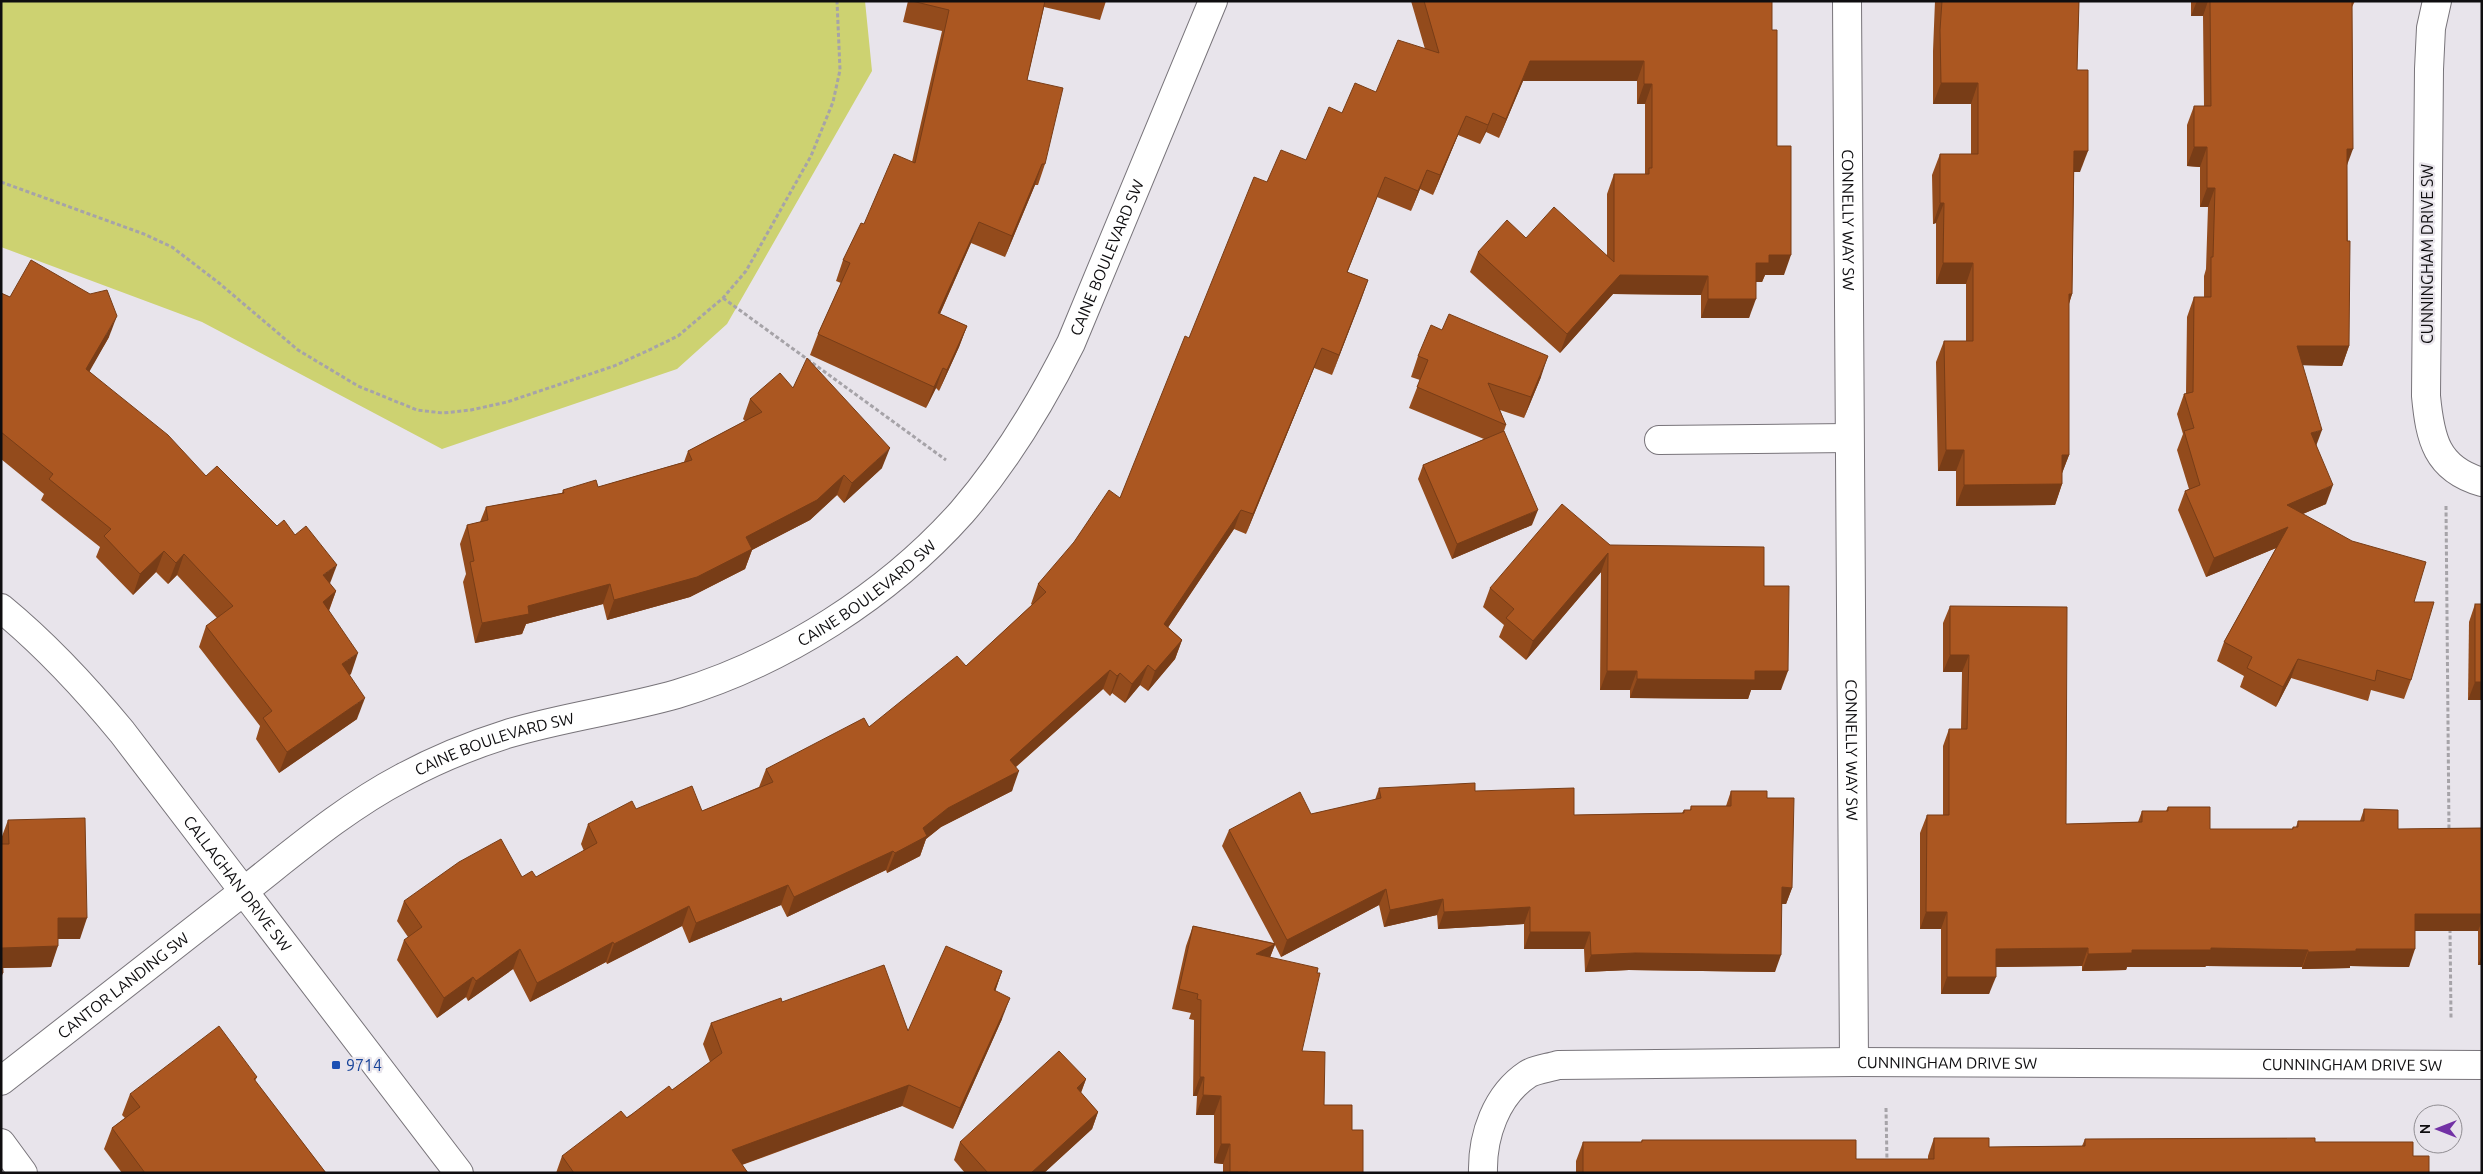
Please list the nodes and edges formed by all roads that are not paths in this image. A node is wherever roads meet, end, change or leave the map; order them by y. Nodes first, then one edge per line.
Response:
1 (1213, 1) edge
2 (1847, 1) edge
3 (2436, 1) edge
4 (1849, 438) junction
5 (1660, 440) dead end
6 (2482, 482) edge
7 (1, 608) edge
8 (245, 890) junction
9 (1854, 1062) junction
10 (2482, 1065) edge
11 (1, 1081) edge
12 (1, 1143) edge
13 (23, 1173) edge
14 (459, 1173) edge
15 (1483, 1173) edge

1 - 8 street, CAINE BOULEVARD SW
2 - 4 street, CONNELLY WAY SW
3 - 6 street, CUNNINGHAM DRIVE SW
4 - 5 street
4 - 9 street, CONNELLY WAY SW
7 - 8 street, CALLAGHAN DRIVE SW
8 - 11 street, CANTOR LANDING SW
8 - 14 street, CALLAGHAN DRIVE SW
9 - 10 street, CUNNINGHAM DRIVE SW
9 - 15 street, CUNNINGHAM DRIVE SW
12 - 13 street

